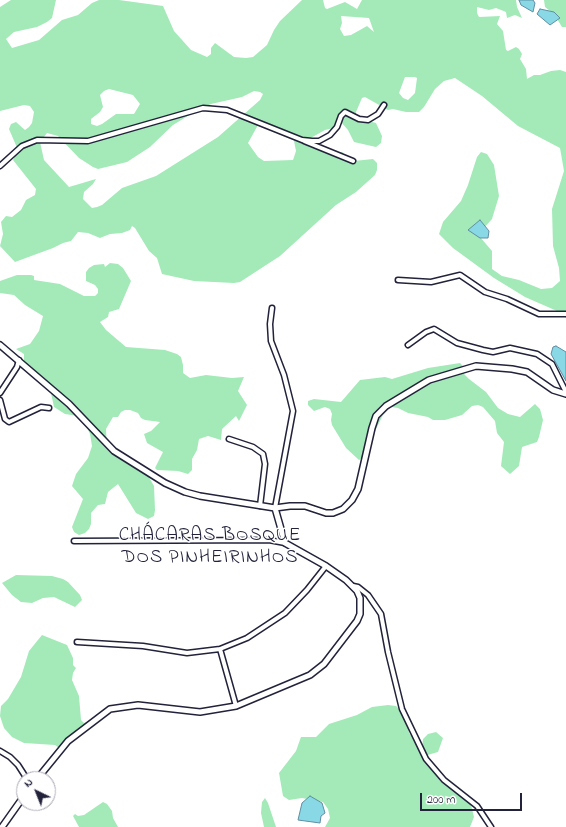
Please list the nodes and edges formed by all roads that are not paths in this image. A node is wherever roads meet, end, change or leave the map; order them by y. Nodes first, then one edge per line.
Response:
1 (384, 105) dead end
2 (302, 140) junction
3 (353, 161) dead end
4 (0, 166) edge
5 (398, 280) dead end
6 (272, 308) dead end
7 (566, 314) edge
8 (0, 345) edge
9 (408, 345) dead end
10 (19, 360) junction
11 (0, 392) edge
12 (566, 393) edge
13 (0, 400) edge
14 (49, 408) dead end
15 (229, 439) dead end
16 (260, 506) junction
17 (275, 508) junction
18 (74, 542) dead end
19 (285, 543) junction
20 (326, 566) junction
21 (353, 586) junction
22 (77, 642) dead end
23 (220, 649) junction
24 (236, 706) junction
25 (0, 751) edge
26 (21, 771) edge
27 (44, 771) edge
28 (16, 807) edge
29 (2, 827) edge
30 (491, 827) edge

1 - 2 street
2 - 3 street
2 - 4 street
5 - 7 street
6 - 17 street
8 - 10 street
9 - 12 street
10 - 11 street
10 - 16 street
12 - 17 street
13 - 14 street
15 - 16 street
16 - 17 street
17 - 19 street
18 - 19 street
19 - 20 street
20 - 21 street
20 - 23 street
21 - 24 street
21 - 30 street
22 - 23 street
23 - 24 street
24 - 27 street
25 - 26 street
28 - 29 street

